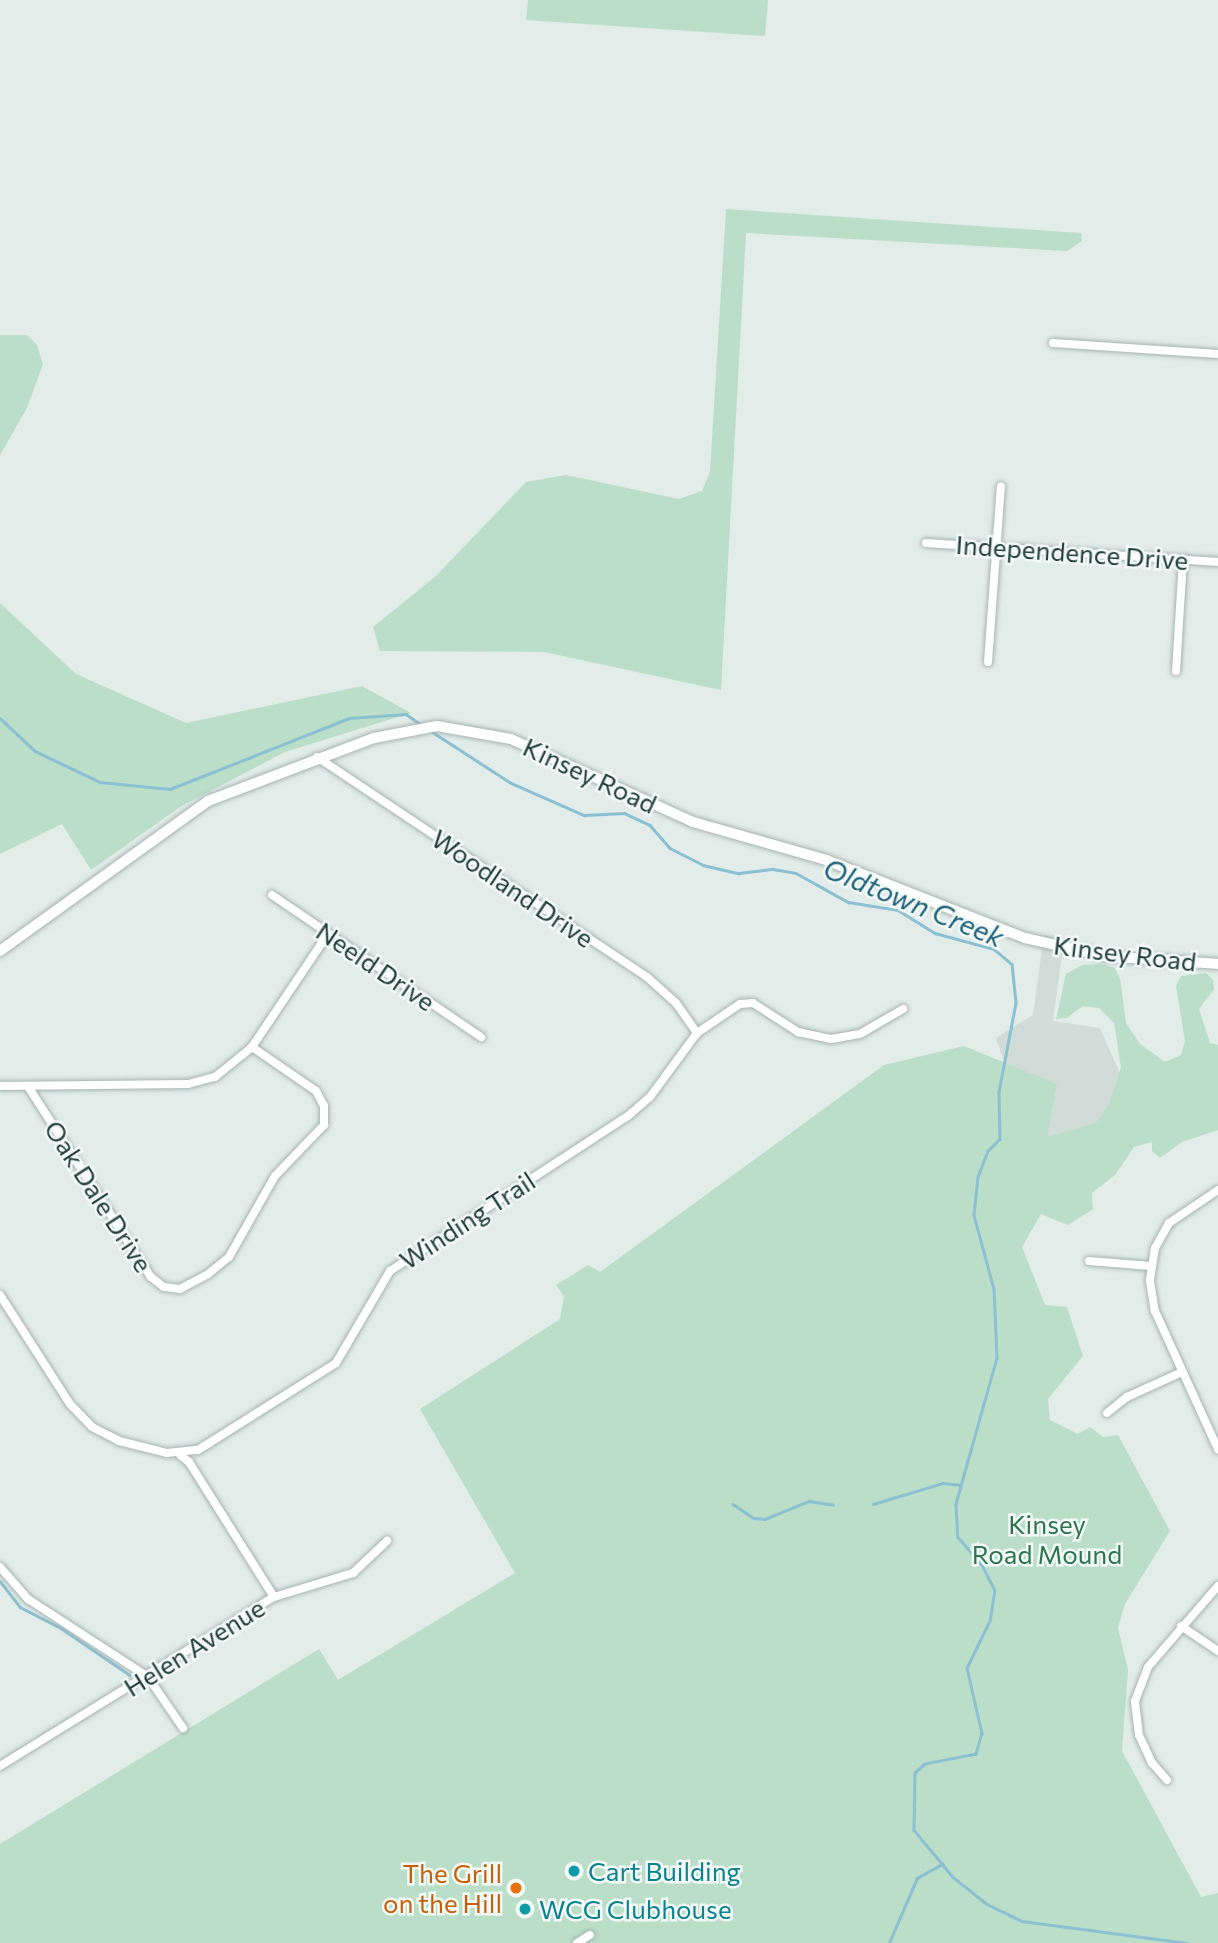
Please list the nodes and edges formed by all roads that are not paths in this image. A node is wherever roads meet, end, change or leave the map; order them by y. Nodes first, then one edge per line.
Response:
1 (1053, 343) dead end
2 (1218, 354) edge
3 (1001, 486) dead end
4 (926, 542) dead end
5 (995, 547) junction
6 (1183, 559) junction
7 (1218, 562) edge
8 (988, 662) dead end
9 (1175, 671) dead end
10 (317, 757) junction
11 (272, 895) dead end
12 (328, 934) junction
13 (0, 951) edge
14 (1218, 964) edge
15 (903, 1009) dead end
16 (697, 1033) junction
17 (481, 1037) dead end
18 (253, 1047) junction
19 (0, 1086) edge
20 (29, 1088) junction
21 (1218, 1191) edge
22 (1089, 1261) dead end
23 (1151, 1266) junction
24 (0, 1295) edge
25 (1182, 1372) junction
26 (1107, 1413) dead end
27 (1218, 1449) edge
28 (176, 1454) junction
29 (387, 1541) dead end
30 (0, 1567) edge
31 (1218, 1586) edge
32 (274, 1597) junction
33 (1181, 1626) junction
34 (1218, 1651) edge
35 (148, 1677) junction
36 (183, 1728) dead end
37 (0, 1766) edge
38 (1167, 1780) dead end
39 (590, 1935) dead end
40 (577, 1943) edge

1 - 2 street
3 - 5 street
4 - 5 street, Independence Drive
5 - 6 street, Independence Drive
5 - 8 street
6 - 7 street, Independence Drive
6 - 9 street
10 - 13 street, Kinsey Road
10 - 14 street, Kinsey Road
10 - 16 street, Woodland Drive
11 - 12 street, Neeld Drive
12 - 17 street, Neeld Drive
12 - 18 street
15 - 16 street
16 - 28 street, Winding Trail
18 - 20 street
18 - 20 street, Oak Dale Drive
19 - 20 street
21 - 23 street
22 - 23 street
23 - 25 street
24 - 28 street, Winding Trail
25 - 26 street
25 - 27 street
28 - 32 street, Helen Avenue
29 - 32 street
30 - 35 street
31 - 33 street
32 - 35 street, Helen Avenue
33 - 34 street
33 - 38 street
35 - 36 street
35 - 37 street, Helen Avenue
39 - 40 street

